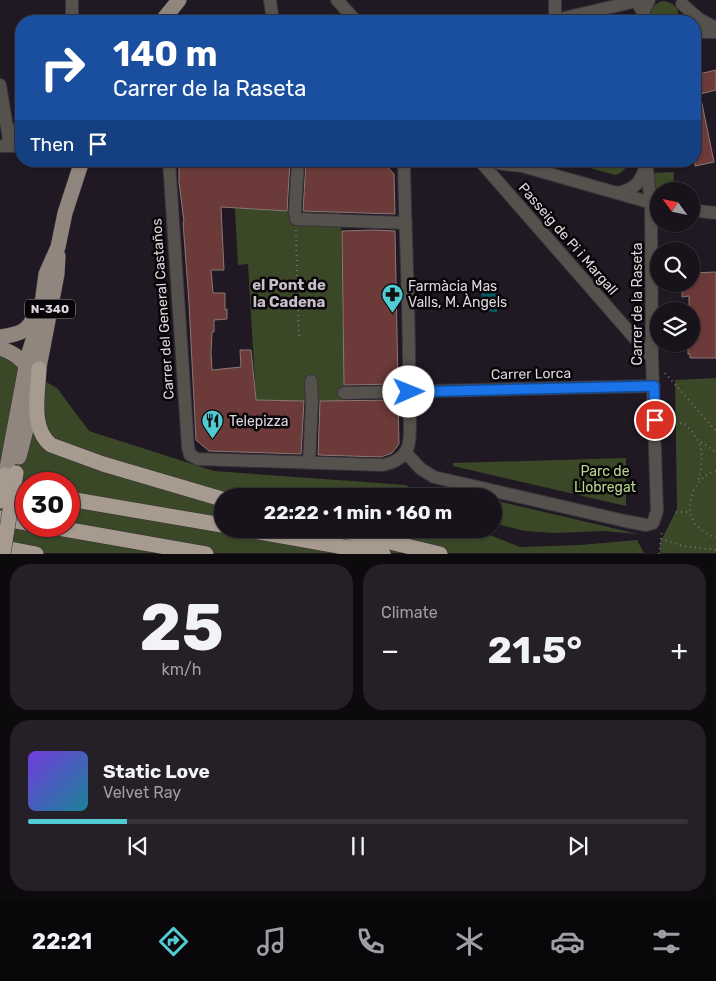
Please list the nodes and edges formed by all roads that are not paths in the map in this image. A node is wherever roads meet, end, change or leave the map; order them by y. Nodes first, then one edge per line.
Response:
1 (72, 0) edge
2 (178, 0) edge
3 (270, 0) edge
4 (337, 0) edge
5 (555, 0) edge
6 (641, 0) edge
7 (680, 2) edge
8 (72, 15) edge
9 (167, 15) edge
10 (272, 15) edge
11 (351, 15) edge
12 (554, 15) edge
13 (578, 15) edge
14 (643, 15) edge
15 (684, 15) edge
16 (695, 15) edge
17 (701, 20) edge
18 (716, 28) edge
19 (701, 32) edge
20 (716, 32) edge
21 (0, 85) edge
22 (10, 146) edge
23 (80, 167) edge
24 (169, 167) edge
25 (298, 167) edge
26 (404, 167) edge
27 (485, 167) edge
28 (530, 167) edge
29 (645, 167) edge
30 (646, 167) edge
31 (617, 193) junction
32 (650, 199) edge
33 (650, 203) edge
34 (700, 211) edge
35 (716, 214) edge
36 (406, 223) junction
37 (654, 232) edge
38 (58, 247) junction
39 (43, 292) junction
40 (0, 338) edge
41 (0, 348) edge
42 (652, 358) junction
43 (32, 367) junction
44 (311, 381) dead end
45 (654, 386) junction
46 (409, 392) junction
47 (344, 393) dead end
48 (405, 452) junction
49 (309, 463) junction
50 (7, 478) edge
51 (214, 497) edge
52 (0, 501) edge
53 (80, 501) edge
54 (0, 518) edge
55 (15, 521) edge
56 (214, 524) edge
57 (80, 532) edge
58 (293, 538) edge
59 (373, 538) edge
60 (0, 547) edge
61 (3, 554) edge
62 (36, 554) edge
63 (206, 554) edge
64 (383, 554) edge
65 (440, 554) edge

1 - 8 street
2 - 9 main road
3 - 10 street
4 - 11 street
5 - 12 street
6 - 13 street
6 - 14 street
7 - 15 street
7 - 16 street
17 - 18 street
19 - 20 street
21 - 22 street
23 - 38 main road, N-340
24 - 49 street, Carrer del General Castaños
25 - 36 street
26 - 36 street
27 - 42 street, Passeig de Pi i Margall
28 - 31 street
29 - 31 street, Carrer de la Raseta
30 - 32 street, Carrer de la Raseta
31 - 33 street
34 - 35 street
36 - 46 street
37 - 42 street, Carrer de la Raseta
38 - 39 main road, N-340
38 - 43 main road, N-340
39 - 40 main road
39 - 43 main road, N-340
41 - 43 main road
42 - 45 street, Carrer de la Raseta
43 - 50 main road, N-340
43 - 50 main road, N-340
43 - 51 highway
44 - 49 street
45 - 46 street, Carrer Lorca
45 - 48 street, Carrer de la Raseta
46 - 47 street, Carrer Lorca
46 - 48 street
48 - 49 street
50 - 52 highway, N-340, bridge
50 - 61 highway, N-340, bridge
53 - 56 highway
54 - 55 highway
57 - 63 highway
58 - 64 highway
59 - 65 highway
60 - 62 highway

